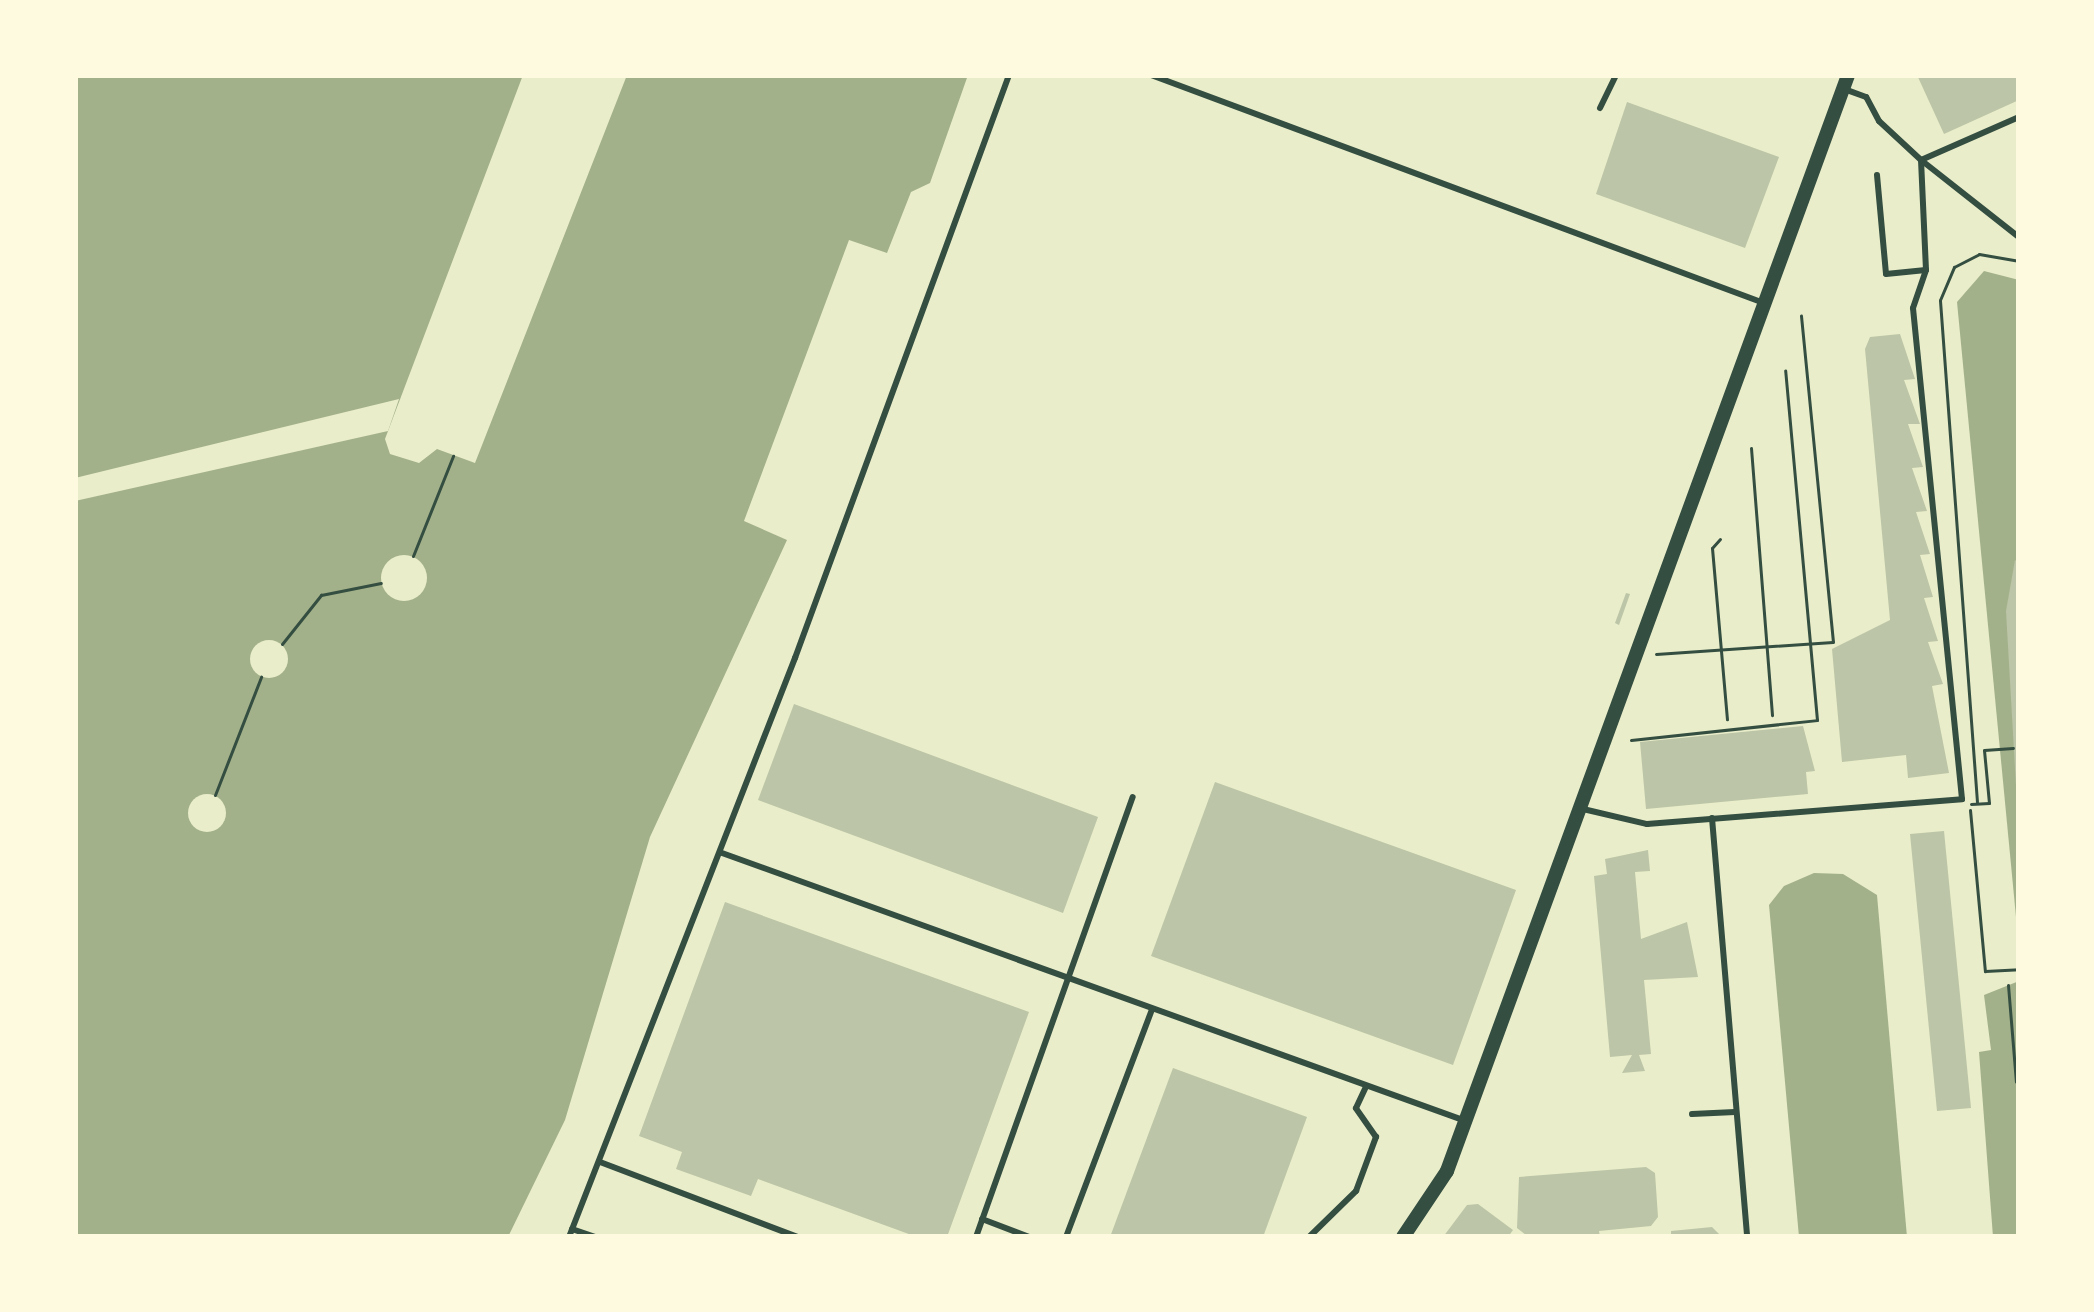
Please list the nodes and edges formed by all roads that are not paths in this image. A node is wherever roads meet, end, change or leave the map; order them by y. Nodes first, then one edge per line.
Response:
1 (1009, 75) edge
2 (1151, 75) edge
3 (1616, 75) edge
4 (1846, 82) edge
5 (1600, 108) dead end
6 (2019, 117) edge
7 (1921, 160) junction
8 (1877, 175) dead end
9 (2019, 236) edge
10 (1926, 270) junction
11 (1764, 303) junction
12 (1133, 796) dead end
13 (1580, 808) junction
14 (1712, 818) junction
15 (721, 853) junction
16 (1068, 977) junction
17 (1152, 1009) junction
18 (1366, 1087) junction
19 (1735, 1112) junction
20 (1692, 1114) dead end
21 (1463, 1120) junction
22 (600, 1162) junction
23 (982, 1219) junction
24 (570, 1233) edge
25 (595, 1237) edge
26 (797, 1237) edge
27 (976, 1237) edge
28 (1029, 1237) edge
29 (1066, 1237) edge
30 (1309, 1237) edge
31 (1402, 1237) edge
32 (1747, 1237) edge

1 - 15 lane
2 - 11 lane
3 - 5 lane
4 - 7 lane
4 - 11 street
6 - 7 lane
7 - 9 lane
7 - 10 lane
8 - 10 lane
10 - 14 lane
11 - 13 street
12 - 16 lane
13 - 14 lane
13 - 21 street
14 - 19 lane
15 - 16 lane
15 - 22 lane
16 - 17 lane
16 - 23 lane
17 - 18 lane
17 - 29 lane
18 - 21 lane
18 - 30 lane
19 - 20 lane
19 - 32 lane
21 - 31 street
22 - 24 lane
22 - 26 lane
23 - 27 lane
23 - 28 lane
24 - 25 lane

